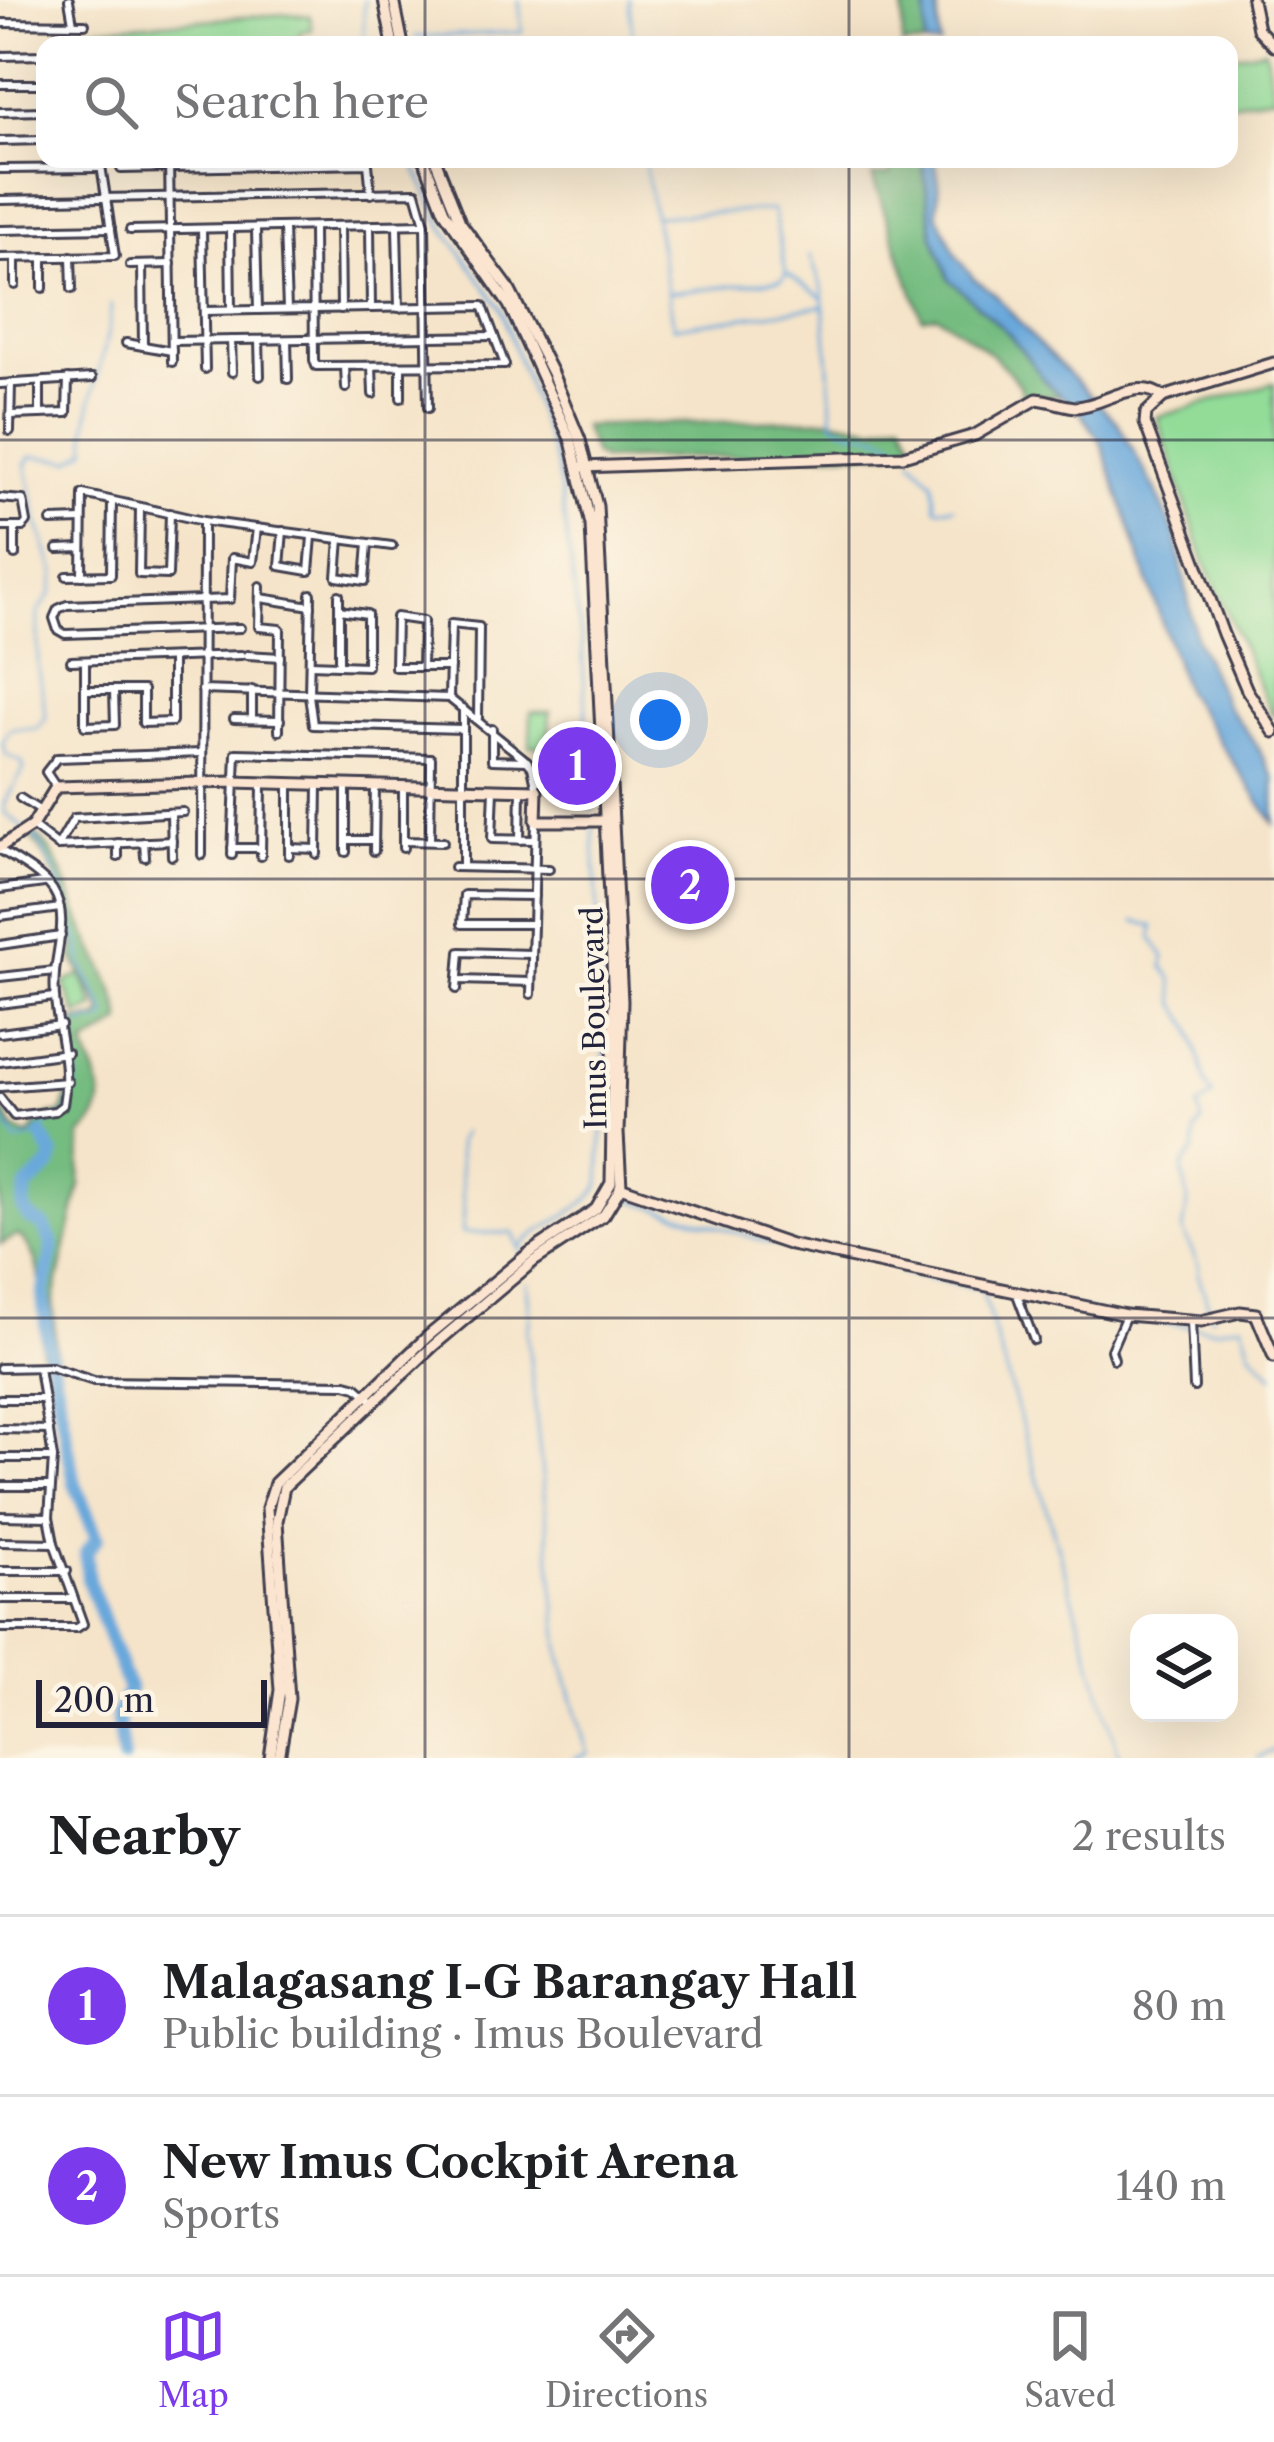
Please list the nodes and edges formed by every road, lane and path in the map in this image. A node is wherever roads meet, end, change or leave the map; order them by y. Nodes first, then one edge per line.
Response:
1 (69, 0) edge
2 (384, 0) edge
3 (394, 0) edge
4 (1252, 0) edge
5 (0, 23) edge
6 (73, 23) junction
7 (85, 24) dead end
8 (391, 36) edge
9 (402, 36) edge
10 (1274, 46) edge
11 (36, 55) edge
12 (0, 56) edge
13 (0, 84) edge
14 (36, 84) edge
15 (36, 111) edge
16 (0, 112) edge
17 (36, 140) edge
18 (0, 141) edge
19 (36, 167) edge
20 (101, 168) edge
21 (124, 168) edge
22 (169, 168) edge
23 (369, 168) edge
24 (424, 168) edge
25 (439, 168) edge
26 (0, 169) edge
27 (121, 169) dead end
28 (425, 189) junction
29 (371, 194) junction
30 (170, 197) junction
31 (106, 198) junction
32 (0, 200) edge
33 (425, 224) junction
34 (397, 225) junction
35 (340, 226) junction
36 (370, 226) junction
37 (284, 227) junction
38 (313, 227) junction
39 (111, 228) junction
40 (256, 228) junction
41 (202, 229) junction
42 (230, 229) junction
43 (0, 230) edge
44 (130, 230) dead end
45 (170, 230) junction
46 (71, 256) junction
47 (43, 257) junction
48 (0, 258) edge
49 (15, 258) junction
50 (171, 264) junction
51 (130, 265) dead end
52 (142, 265) junction
53 (15, 285) dead end
54 (43, 288) dead end
55 (71, 289) dead end
56 (426, 307) junction
57 (371, 308) junction
58 (399, 308) junction
59 (287, 309) junction
60 (315, 309) junction
61 (341, 309) junction
62 (231, 310) junction
63 (258, 310) junction
64 (204, 311) junction
65 (494, 336) junction
66 (427, 338) junction
67 (232, 340) junction
68 (259, 340) junction
69 (287, 340) junction
70 (314, 340) junction
71 (172, 341) junction
72 (205, 341) junction
73 (126, 343) dead end
74 (143, 346) junction
75 (172, 351) junction
76 (172, 362) dead end
77 (1274, 363) edge
78 (372, 366) junction
79 (401, 366) junction
80 (345, 367) junction
81 (428, 367) junction
82 (206, 369) dead end
83 (232, 372) dead end
84 (260, 376) dead end
85 (92, 378) dead end
86 (68, 379) junction
87 (288, 379) dead end
88 (40, 381) junction
89 (11, 383) junction
90 (0, 384) edge
91 (346, 388) dead end
92 (373, 394) dead end
93 (1163, 397) junction
94 (401, 398) dead end
95 (428, 408) dead end
96 (40, 414) junction
97 (10, 415) junction
98 (10, 430) dead end
99 (584, 467) junction
100 (0, 499) edge
101 (112, 501) junction
102 (140, 507) junction
103 (170, 513) junction
104 (51, 520) dead end
105 (82, 520) junction
106 (203, 521) junction
107 (0, 527) edge
108 (15, 527) junction
109 (257, 528) junction
110 (283, 531) junction
111 (312, 535) junction
112 (340, 539) junction
113 (368, 542) junction
114 (392, 546) dead end
115 (82, 548) junction
116 (58, 549) dead end
117 (15, 555) dead end
118 (67, 576) dead end
119 (82, 576) junction
120 (260, 586) dead end
121 (311, 594) dead end
122 (339, 595) dead end
123 (260, 598) junction
124 (203, 600) junction
125 (310, 606) junction
126 (339, 610) junction
127 (240, 628) dead end
128 (202, 630) junction
129 (280, 657) junction
130 (172, 658) junction
131 (202, 658) junction
132 (85, 661) junction
133 (71, 662) dead end
134 (310, 664) junction
135 (339, 665) junction
136 (422, 667) junction
137 (450, 667) junction
138 (85, 690) junction
139 (114, 690) junction
140 (202, 690) junction
141 (252, 690) junction
142 (280, 692) junction
143 (309, 695) junction
144 (449, 698) junction
145 (463, 708) junction
146 (478, 718) junction
147 (234, 719) dead end
148 (252, 719) junction
149 (280, 720) junction
150 (463, 729) junction
151 (492, 729) junction
152 (280, 731) dead end
153 (1274, 732) edge
154 (202, 753) junction
155 (527, 761) junction
156 (202, 782) junction
157 (234, 782) junction
158 (262, 783) junction
159 (289, 784) junction
160 (318, 784) junction
161 (346, 785) junction
162 (375, 786) junction
163 (537, 786) junction
164 (56, 787) junction
165 (403, 787) junction
166 (432, 788) junction
167 (463, 788) junction
168 (494, 789) junction
169 (521, 790) junction
170 (570, 795) dead end
171 (20, 798) dead end
172 (42, 812) junction
173 (183, 812) dead end
174 (171, 813) junction
175 (536, 820) junction
176 (609, 820) junction
177 (27, 828) junction
178 (346, 840) junction
179 (374, 840) junction
180 (520, 840) junction
181 (535, 840) junction
182 (172, 841) junction
183 (430, 841) junction
184 (144, 842) junction
185 (443, 842) dead end
186 (118, 843) junction
187 (58, 846) junction
188 (0, 848) edge
189 (374, 850) dead end
190 (346, 852) dead end
191 (202, 855) dead end
192 (172, 856) dead end
193 (118, 857) dead end
194 (145, 857) dead end
195 (534, 868) junction
196 (549, 869) dead end
197 (46, 883) junction
198 (0, 889) edge
199 (534, 896) junction
200 (60, 908) junction
201 (0, 916) edge
202 (533, 924) junction
203 (61, 936) junction
204 (0, 944) edge
205 (532, 954) junction
206 (55, 970) junction
207 (0, 977) edge
208 (531, 982) junction
209 (531, 994) dead end
210 (54, 997) junction
211 (0, 1004) edge
212 (61, 1025) junction
213 (0, 1033) edge
214 (67, 1053) junction
215 (0, 1062) edge
216 (68, 1082) junction
217 (0, 1087) edge
218 (0, 1098) edge
219 (616, 1185) junction
220 (1016, 1292) junction
221 (1126, 1315) junction
222 (1191, 1321) junction
223 (1034, 1340) dead end
224 (1274, 1357) edge
225 (1114, 1359) dead end
226 (0, 1368) edge
227 (39, 1368) junction
228 (1194, 1387) dead end
229 (369, 1398) junction
230 (0, 1399) edge
231 (44, 1399) junction
232 (0, 1430) edge
233 (49, 1430) junction
234 (0, 1458) edge
235 (53, 1458) junction
236 (0, 1486) edge
237 (51, 1486) junction
238 (0, 1516) edge
239 (49, 1516) junction
240 (0, 1542) edge
241 (54, 1543) junction
242 (0, 1570) edge
243 (67, 1571) junction
244 (76, 1598) junction
245 (0, 1599) edge
246 (0, 1628) edge
247 (270, 1758) edge
248 (279, 1758) edge

1 - 6 street
2 - 8 main road
3 - 9 main road
4 - 10 main road
5 - 6 street
6 - 7 street
11 - 12 street
13 - 14 street
15 - 16 street
17 - 18 street
19 - 26 street
20 - 31 street
21 - 27 street
22 - 30 street
23 - 29 street
24 - 28 main road, Imus Boulevard
25 - 99 main road, Imus Boulevard
28 - 29 street
28 - 33 street
28 - 99 main road, Imus Boulevard
29 - 30 street
30 - 31 street
30 - 45 street
31 - 32 street
31 - 39 street
33 - 34 street
33 - 56 street
34 - 36 street
34 - 58 street
35 - 36 street
35 - 38 street
35 - 61 street
36 - 57 street
37 - 38 street
37 - 40 street
37 - 59 street
38 - 60 street
39 - 43 street
39 - 46 street
40 - 42 street
40 - 63 street
41 - 42 street
41 - 45 street
41 - 64 street
42 - 62 street
44 - 45 street
45 - 50 street
46 - 47 street
46 - 55 street
47 - 49 street
47 - 54 street
48 - 49 street
49 - 53 street
50 - 52 street
50 - 71 street
51 - 52 street
52 - 74 street
56 - 58 street
56 - 65 street
56 - 66 street
57 - 58 street
57 - 61 street
59 - 60 street
59 - 63 street
60 - 61 street
60 - 70 street
62 - 63 street
62 - 64 street
64 - 72 street
65 - 66 street
65 - 81 street
66 - 70 street
66 - 81 street
67 - 68 street
67 - 72 street
67 - 83 street
68 - 69 street
68 - 84 street
69 - 70 street
69 - 87 street
70 - 80 street
71 - 72 street
71 - 75 street
72 - 82 street
73 - 74 street
74 - 75 street
75 - 76 street
77 - 93 main road
78 - 79 street
78 - 80 street
78 - 92 street
79 - 81 street
79 - 94 street
80 - 91 street
81 - 95 street
85 - 86 street
86 - 88 street
86 - 96 street
88 - 89 street
88 - 96 street
89 - 90 street
89 - 97 street
93 - 99 main road
93 - 153 main road
96 - 97 street
97 - 98 street
99 - 176 main road, Imus Boulevard
100 - 108 street
101 - 102 street
101 - 105 street
101 - 119 street
102 - 103 street
102 - 103 street
103 - 106 street
104 - 105 street
105 - 115 street
106 - 109 street
106 - 124 street
107 - 108 street
108 - 117 street
109 - 110 street
109 - 124 street
110 - 111 street
110 - 111 street
111 - 112 street
112 - 113 street
112 - 113 street
113 - 114 street
115 - 116 street
115 - 119 street
118 - 119 street
120 - 123 street
121 - 125 street
122 - 126 street
123 - 125 street
123 - 129 street
124 - 128 street
124 - 128 street
125 - 134 street
126 - 135 street
126 - 135 street
127 - 128 street
128 - 131 street
129 - 131 street
129 - 142 street
130 - 131 street
130 - 132 street
130 - 139 street
131 - 140 street
132 - 133 street
132 - 138 street
134 - 135 street
134 - 143 street
136 - 136 street
136 - 137 street
137 - 144 street
137 - 146 street
138 - 139 street
138 - 139 street
140 - 141 street
140 - 154 street
141 - 142 street
141 - 148 street
142 - 143 street
142 - 149 street
143 - 144 street
143 - 150 street
144 - 145 street
145 - 146 street
145 - 150 street
146 - 151 street
147 - 148 street
148 - 149 street
149 - 152 street
150 - 167 street
151 - 155 street
151 - 155 street
154 - 156 street
154 - 164 street
155 - 163 street
156 - 157 main road
156 - 164 main road
156 - 191 street
157 - 158 main road
157 - 158 street
157 - 166 street
158 - 159 main road
159 - 160 main road
159 - 160 street
160 - 161 main road
161 - 162 main road
161 - 178 street
162 - 165 main road
162 - 179 street
163 - 169 main road
163 - 170 street
163 - 175 main road
164 - 172 main road
165 - 166 main road
165 - 183 street
166 - 167 main road
166 - 183 street
167 - 168 main road
167 - 195 street
168 - 169 main road
168 - 180 street
169 - 180 street
171 - 172 street
172 - 177 main road
173 - 174 street
174 - 182 street
174 - 187 street
175 - 176 main road
175 - 181 street
176 - 219 main road, Imus Boulevard
177 - 187 street
177 - 188 main road
178 - 179 street
178 - 190 street
179 - 189 street
180 - 181 street
181 - 195 street
182 - 184 street
182 - 192 street
183 - 185 street
184 - 186 street
184 - 194 street
186 - 187 street
186 - 193 street
188 - 197 street
195 - 196 street
195 - 199 street
197 - 198 street
197 - 200 street
199 - 202 street
199 - 202 street
200 - 201 street
200 - 203 street
202 - 205 street
203 - 204 street
203 - 206 street
205 - 208 street
205 - 208 street
206 - 207 street
206 - 210 street
208 - 209 street
210 - 211 street
210 - 212 street
212 - 213 street
212 - 214 street
214 - 215 street
214 - 216 street
216 - 217 street
216 - 218 street
219 - 220 main road
219 - 229 main road
220 - 221 main road
220 - 223 street
221 - 222 main road
221 - 225 street
222 - 224 main road
222 - 228 street
226 - 227 street
227 - 229 street
227 - 231 street
229 - 247 main road
229 - 248 main road
230 - 231 street
231 - 233 street
232 - 233 street
233 - 235 street
234 - 235 street
235 - 237 street
236 - 237 street
237 - 239 street
238 - 239 street
239 - 241 street
240 - 241 street
241 - 243 street
242 - 243 street
243 - 244 street
244 - 245 street
244 - 246 street

